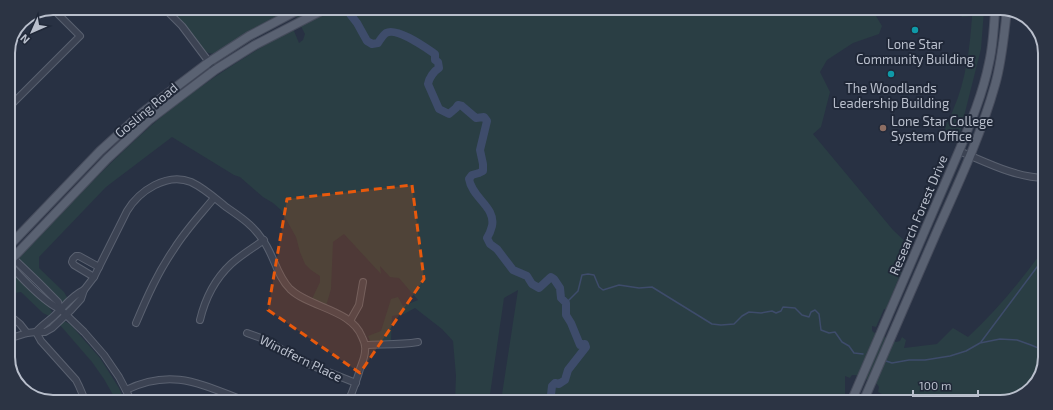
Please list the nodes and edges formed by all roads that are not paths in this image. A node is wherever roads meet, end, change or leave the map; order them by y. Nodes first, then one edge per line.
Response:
1 (59, 15) edge
2 (171, 15) edge
3 (288, 15) edge
4 (313, 15) edge
5 (996, 15) edge
6 (1006, 15) edge
7 (209, 62) junction
8 (215, 70) junction
9 (15, 101) edge
10 (959, 151) junction
11 (970, 156) junction
12 (1038, 178) edge
13 (214, 198) junction
14 (15, 240) edge
15 (264, 240) junction
16 (15, 254) edge
17 (99, 267) junction
18 (15, 271) edge
19 (94, 277) junction
20 (363, 282) dead end
21 (84, 290) junction
22 (60, 309) junction
23 (66, 315) junction
24 (15, 320) edge
25 (200, 320) dead end
26 (350, 321) junction
27 (136, 323) dead end
28 (36, 332) junction
29 (247, 332) dead end
30 (27, 334) junction
31 (15, 337) edge
32 (418, 342) dead end
33 (365, 346) junction
34 (356, 383) junction
35 (126, 390) junction
36 (84, 395) edge
37 (128, 395) edge
38 (231, 395) edge
39 (351, 395) edge
40 (854, 395) edge
41 (866, 395) edge

1 - 9 street
2 - 7 street
3 - 7 main road, Gosling Road
4 - 8 main road, Gosling Road
5 - 10 main road, Research Forest Drive
6 - 11 main road, Research Forest Drive
7 - 8 street
7 - 14 main road, Gosling Road
8 - 16 main road, Gosling Road
10 - 11 street
10 - 40 main road, Research Forest Drive
11 - 12 street
11 - 41 main road, Research Forest Drive
13 - 15 street
13 - 17 street
13 - 27 street
15 - 25 street
15 - 26 street
17 - 19 street
17 - 19 street
18 - 22 street
19 - 21 street
20 - 26 street
21 - 22 street
21 - 23 street
22 - 23 street
22 - 28 street
23 - 28 street
23 - 35 street
24 - 30 street
26 - 33 street
28 - 30 street
28 - 36 street
29 - 34 street, Windfern Place
30 - 31 street
32 - 33 street
33 - 34 street
34 - 39 street
35 - 37 street
35 - 38 street

